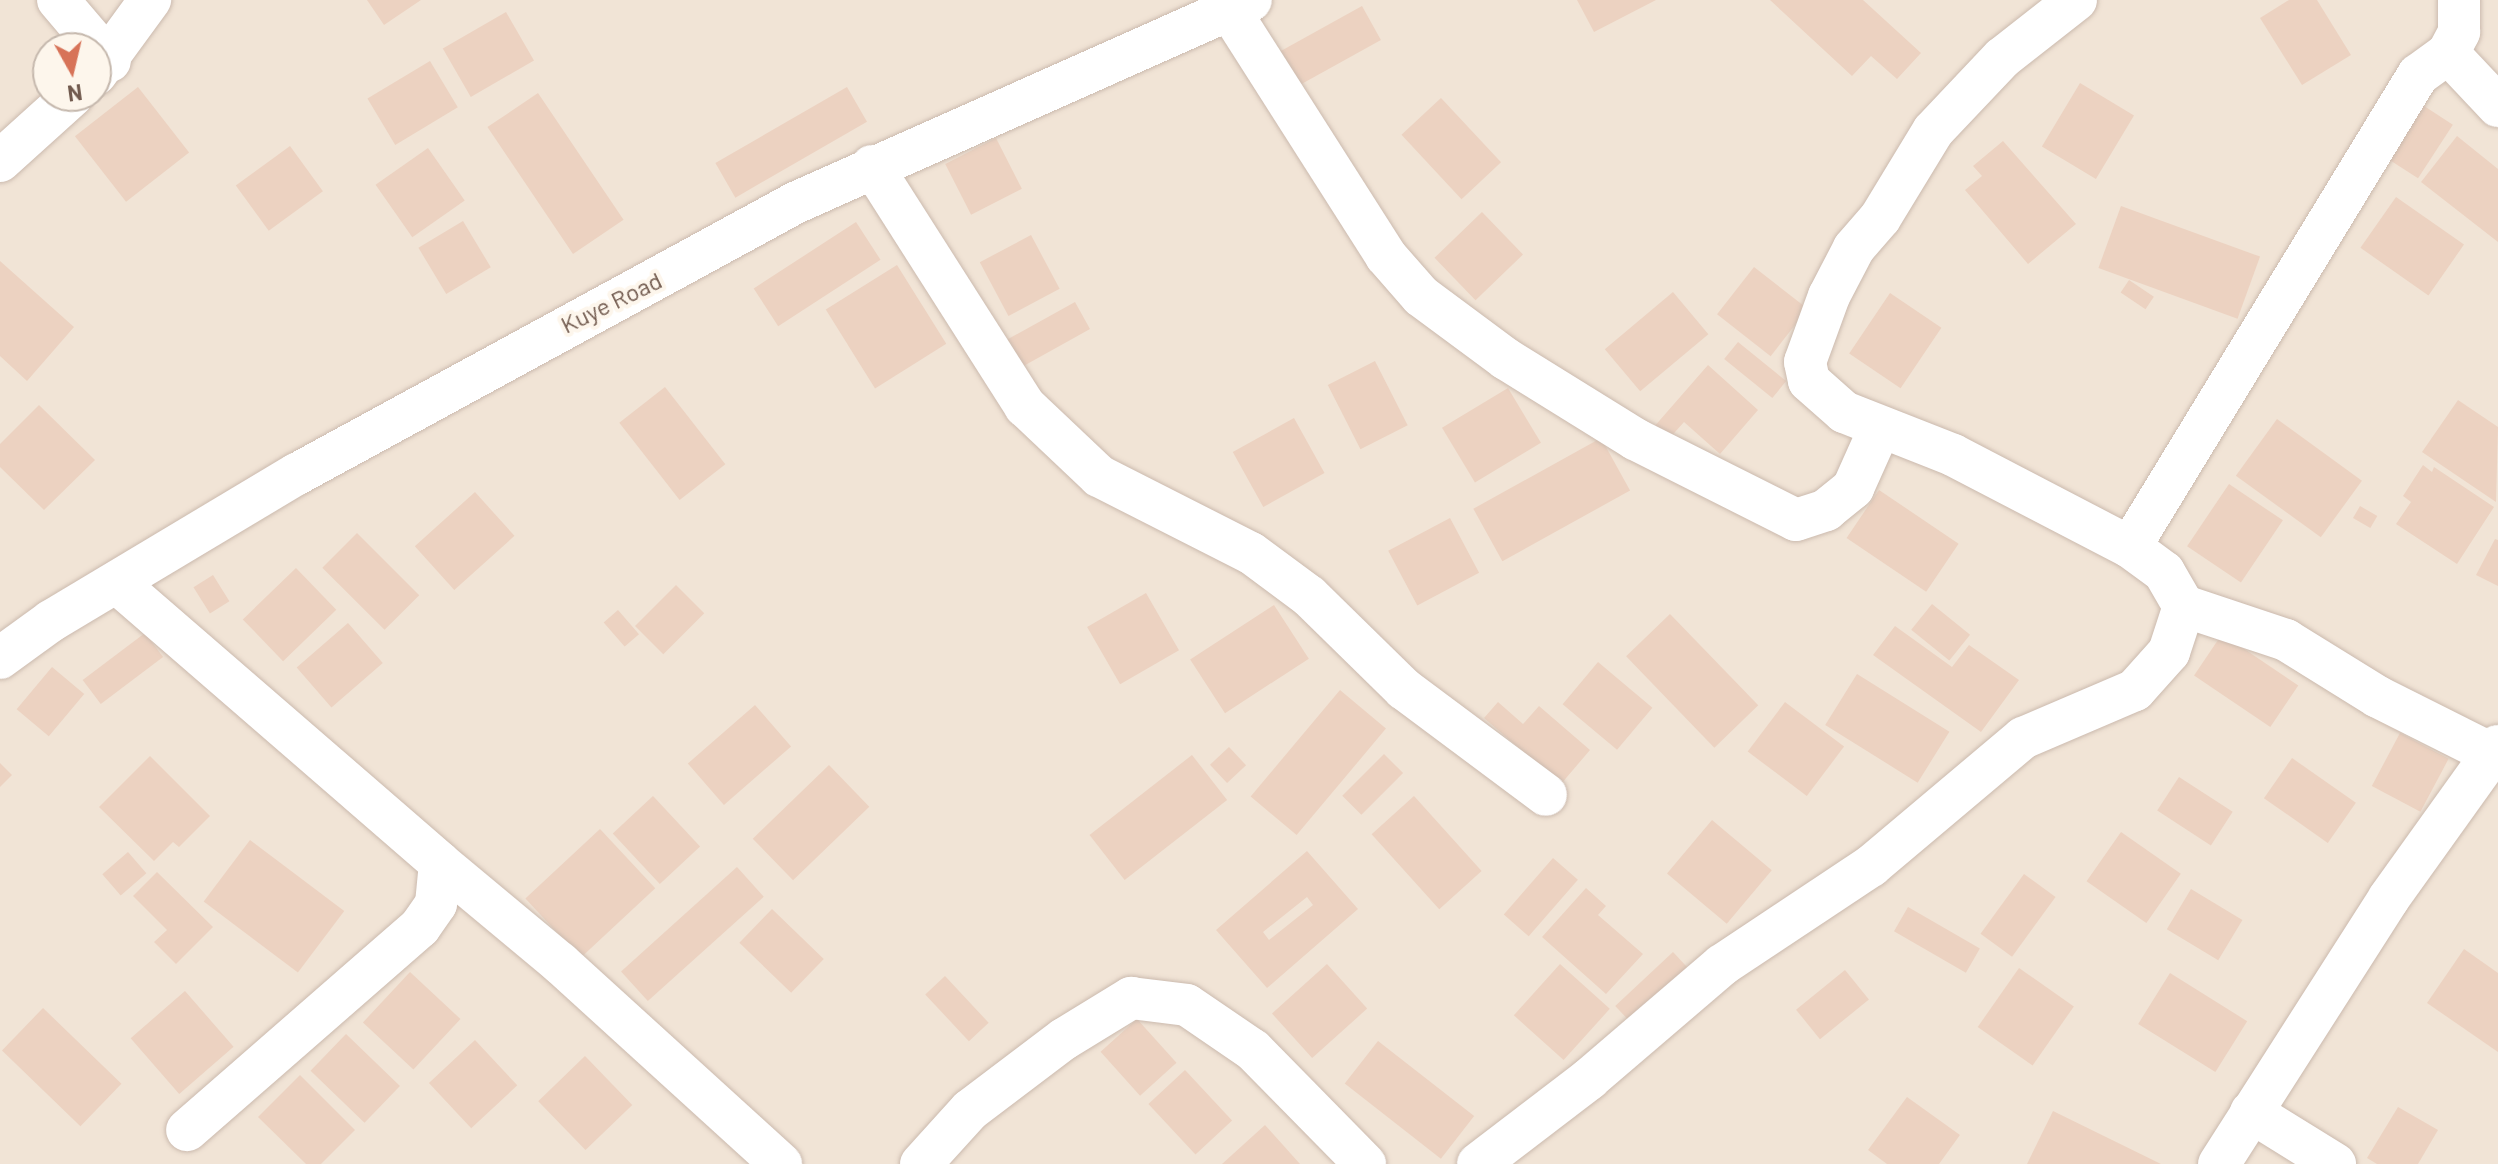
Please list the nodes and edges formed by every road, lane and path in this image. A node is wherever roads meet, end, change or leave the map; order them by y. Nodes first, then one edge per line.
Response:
1 (58, 0) edge
2 (150, 0) edge
3 (2076, 0) edge
4 (2459, 0) edge
5 (1240, 6) edge
6 (79, 32) edge
7 (2448, 53) junction
8 (112, 55) edge
9 (2498, 106) edge
10 (54, 112) edge
11 (0, 161) edge
12 (872, 166) junction
13 (1879, 430) junction
14 (2130, 547) junction
15 (117, 583) junction
16 (2184, 606) junction
17 (0, 658) edge
18 (2496, 753) edge
19 (1546, 795) dead end
20 (440, 863) junction
21 (2251, 1112) junction
22 (187, 1130) dead end
23 (781, 1164) edge
24 (921, 1164) edge
25 (1365, 1164) edge
26 (1478, 1164) edge
27 (2219, 1164) edge
28 (2335, 1164) edge

1 - 6 street
2 - 8 street
3 - 13 street
4 - 7 street
5 - 12 street, Kuye Road
5 - 13 street
7 - 9 street
7 - 14 street
10 - 11 street
12 - 15 street, Kuye Road
12 - 19 street
13 - 14 street
14 - 16 street
15 - 17 street, Kuye Road
15 - 20 street
16 - 18 street
16 - 26 street
18 - 21 street
20 - 22 street
20 - 23 street
21 - 27 street
21 - 28 street
24 - 25 street

